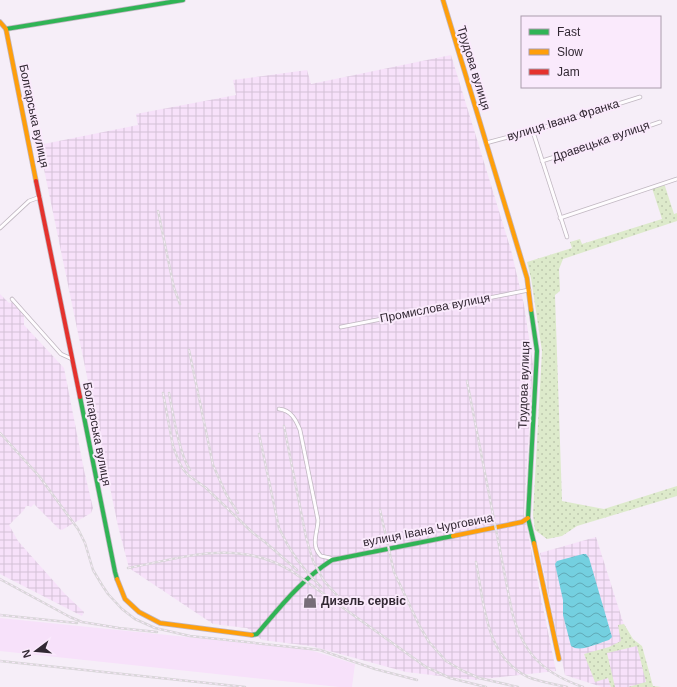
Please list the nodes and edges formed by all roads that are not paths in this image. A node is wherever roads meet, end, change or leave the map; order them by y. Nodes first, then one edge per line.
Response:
1 (183, 0) edge
2 (443, 0) edge
3 (158, 2) edge
4 (0, 22) edge
5 (6, 30) junction
6 (640, 97) dead end
7 (660, 122) dead end
8 (531, 132) junction
9 (486, 144) junction
10 (542, 161) junction
11 (677, 179) edge
12 (40, 197) junction
13 (560, 218) junction
14 (0, 228) edge
15 (567, 237) dead end
16 (529, 290) junction
17 (12, 299) dead end
18 (341, 327) dead end
19 (72, 359) junction
20 (279, 409) dead end
21 (528, 518) junction
22 (332, 560) junction
23 (559, 659) dead end

1 - 3 street
2 - 9 street, Трудова вулиця
3 - 5 street
4 - 5 street
5 - 12 street, Болгарська вулиця
6 - 8 street, вулиця Івана Франка
7 - 10 street, Дравецька вулиця
8 - 9 street, вулиця Івана Франка
8 - 10 street
9 - 16 street, Трудова вулиця
10 - 13 street
11 - 13 street
12 - 14 street
12 - 19 street, Болгарська вулиця
13 - 15 street
16 - 18 street, Промислова вулиця
16 - 21 street, Трудова вулиця
17 - 19 street
19 - 22 street, Болгарська вулиця
20 - 22 street
21 - 22 street, вулиця Івана Чурговича
21 - 23 street, Трудова вулиця

